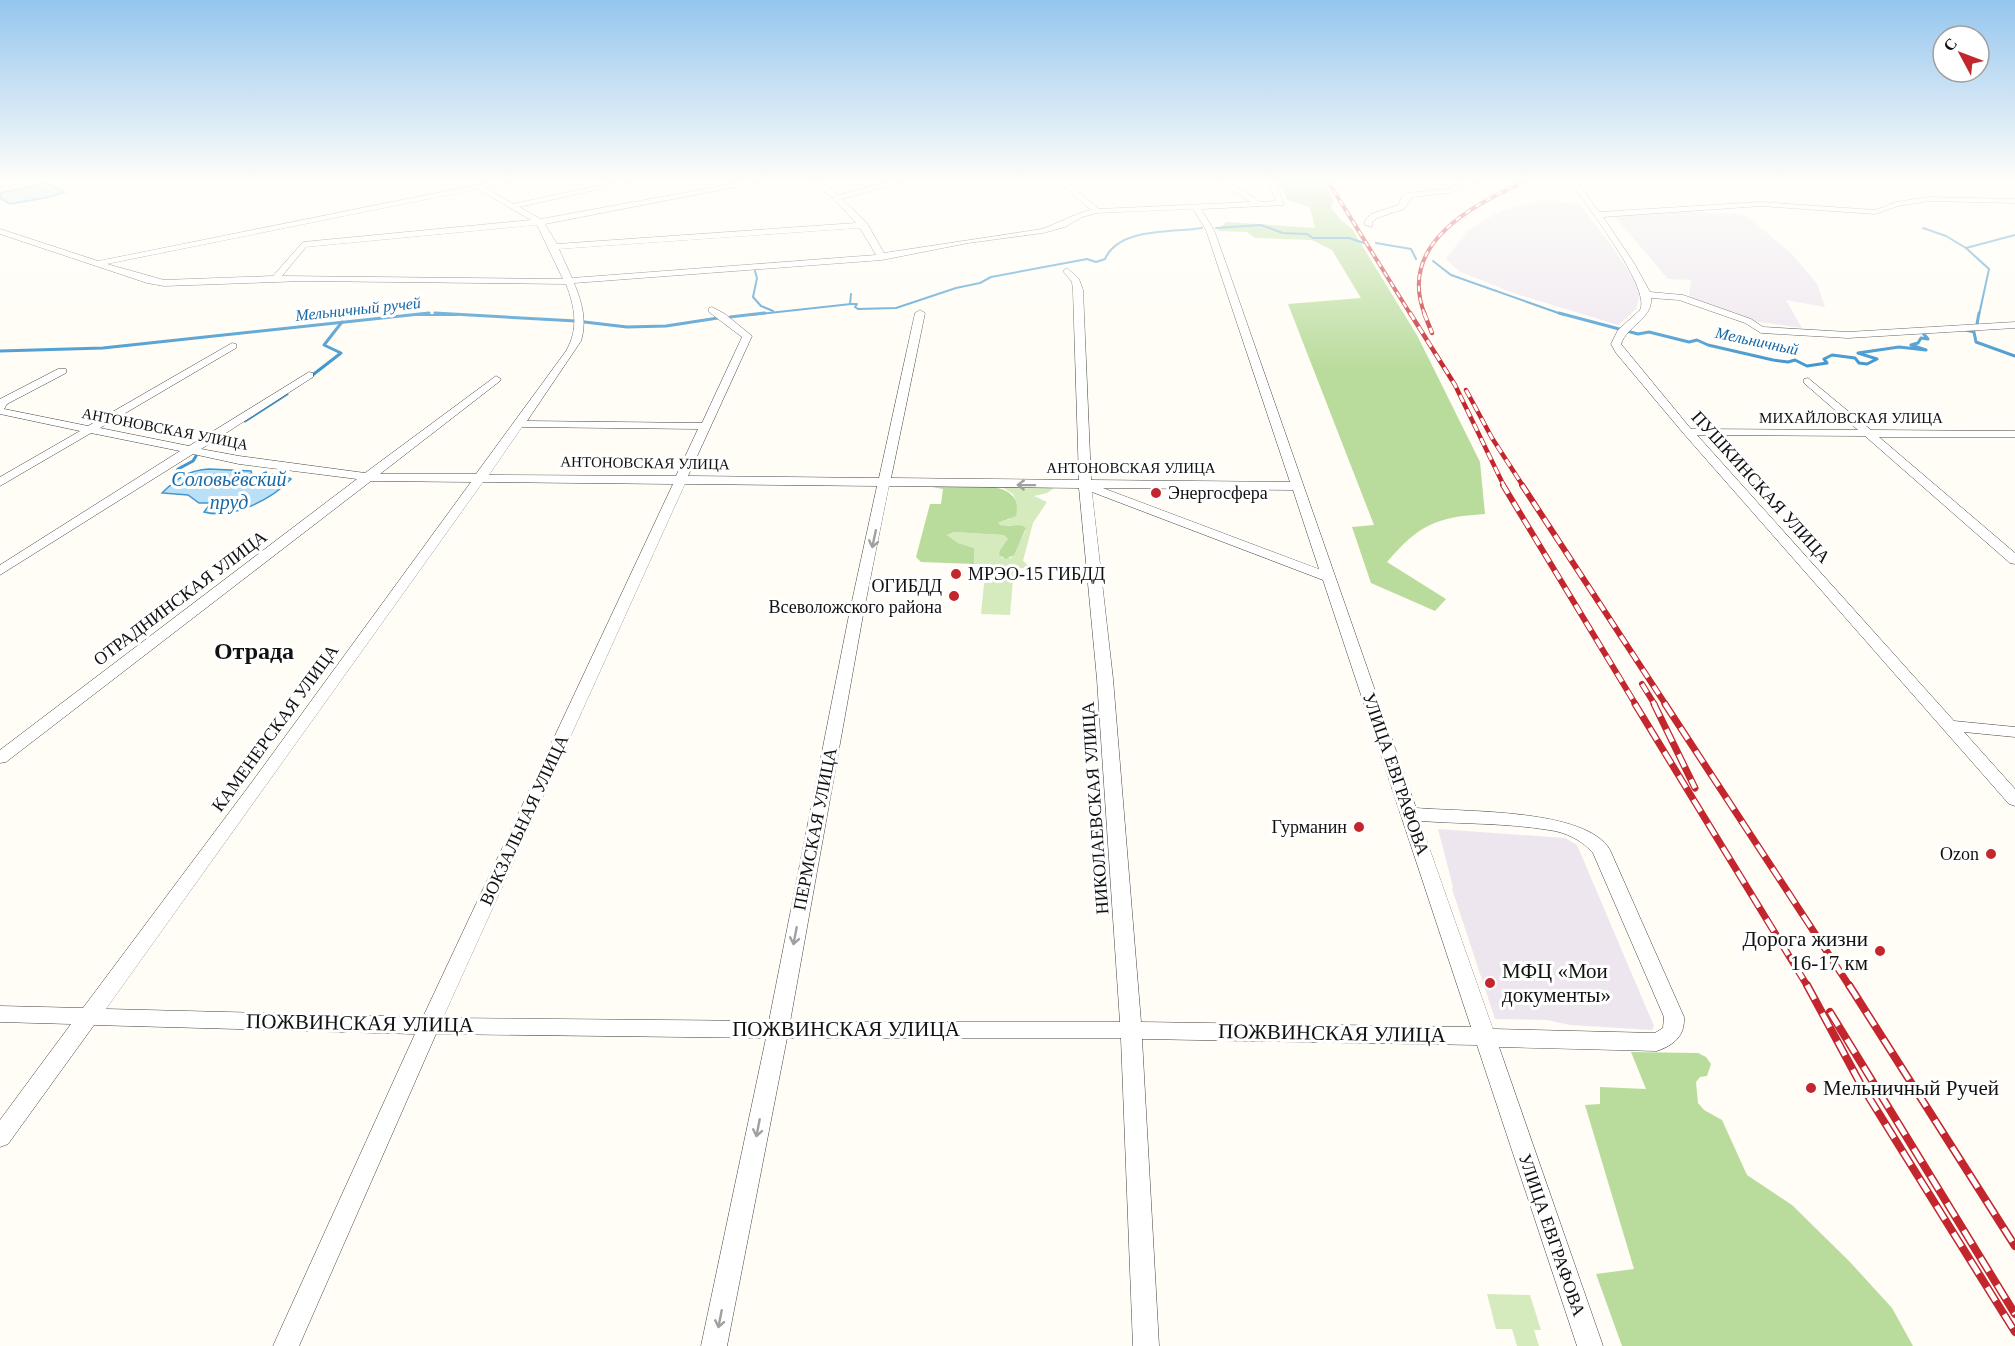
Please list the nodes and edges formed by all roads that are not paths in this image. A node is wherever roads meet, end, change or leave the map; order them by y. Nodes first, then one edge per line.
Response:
1 (37, 243) edge
2 (200, 243) edge
3 (326, 243) edge
4 (552, 243) edge
5 (613, 243) edge
6 (874, 243) edge
7 (958, 243) edge
8 (1214, 243) edge
9 (1616, 243) edge
10 (554, 247) junction
11 (882, 257) junction
12 (99, 263) junction
13 (1067, 271) dead end
14 (276, 278) junction
15 (567, 281) junction
16 (1647, 295) junction
17 (712, 310) dead end
18 (920, 313) dead end
19 (2015, 325) edge
20 (232, 346) dead end
21 (62, 371) dead end
22 (309, 375) dead end
23 (496, 379) dead end
24 (1808, 381) dead end
25 (0, 409) edge
26 (518, 424) junction
27 (706, 426) junction
28 (87, 431) junction
29 (1688, 432) junction
30 (1871, 434) junction
31 (2015, 434) edge
32 (190, 450) junction
33 (369, 477) junction
34 (481, 477) junction
35 (680, 480) junction
36 (0, 482) edge
37 (886, 482) junction
38 (1084, 486) junction
39 (1296, 486) junction
40 (2015, 560) edge
41 (0, 571) edge
42 (1328, 577) junction
43 (1950, 726) junction
44 (2015, 732) edge
45 (4, 751) edge
46 (2015, 800) edge
47 (1410, 814) junction
48 (0, 1014) edge
49 (88, 1016) junction
50 (429, 1026) junction
51 (778, 1030) junction
52 (1131, 1030) junction
53 (1485, 1037) junction
54 (0, 1137) edge
55 (286, 1346) edge
56 (714, 1346) edge
57 (1146, 1346) edge
58 (1590, 1346) edge

1 - 12 street
2 - 12 street
3 - 14 street
4 - 10 street
5 - 10 street
6 - 11 street
7 - 11 street
8 - 39 street, УЛИЦА ЕВГРАФОВА
9 - 16 street
10 - 15 street
11 - 15 street
12 - 14 street
13 - 38 street, НИКОЛАЕВСКАЯ УЛИЦА
14 - 15 street
15 - 26 street, КАМЕНЕРСКАЯ УЛИЦА
16 - 19 street
16 - 29 street, ПУШКИНСКАЯ УЛИЦА
17 - 27 street, ВОКЗАЛЬНАЯ УЛИЦА
18 - 37 street, ПЕРМСКАЯ УЛИЦА
20 - 28 street
21 - 25 street
22 - 32 street
23 - 33 street, ОТРАДНИНСКАЯ УЛИЦА
24 - 30 street
25 - 28 street, АНТОНОВСКАЯ УЛИЦА
26 - 27 street
26 - 34 street, КАМЕНЕРСКАЯ УЛИЦА
27 - 35 street, ВОКЗАЛЬНАЯ УЛИЦА
28 - 32 street, АНТОНОВСКАЯ УЛИЦА
28 - 36 street
29 - 30 street, МИХАЙЛОВСКАЯ УЛИЦА
29 - 43 street, ПУШКИНСКАЯ УЛИЦА
30 - 31 street, МИХАЙЛОВСКАЯ УЛИЦА
30 - 40 street
32 - 33 street, АНТОНОВСКАЯ УЛИЦА
32 - 41 street
33 - 34 street, АНТОНОВСКАЯ УЛИЦА
33 - 45 street, ОТРАДНИНСКАЯ УЛИЦА
34 - 35 street, АНТОНОВСКАЯ УЛИЦА
34 - 49 street, КАМЕНЕРСКАЯ УЛИЦА
35 - 37 street, АНТОНОВСКАЯ УЛИЦА
35 - 50 street, ВОКЗАЛЬНАЯ УЛИЦА
38 -> 37 street, АНТОНОВСКАЯ УЛИЦА
37 -> 51 street, ПЕРМСКАЯ УЛИЦА
38 - 39 street, АНТОНОВСКАЯ УЛИЦА
38 - 42 street
38 - 52 street, НИКОЛАЕВСКАЯ УЛИЦА
39 - 42 street, УЛИЦА ЕВГРАФОВА
42 - 47 street, УЛИЦА ЕВГРАФОВА
43 - 44 street
43 - 46 street, ПУШКИНСКАЯ УЛИЦА
47 - 53 street, УЛИЦА ЕВГРАФОВА
47 - 53 street, ПОЖВИНСКАЯ УЛИЦА
48 - 49 street, ПОЖВИНСКАЯ УЛИЦА
49 - 50 street, ПОЖВИНСКАЯ УЛИЦА
49 - 54 street, КАМЕНЕРСКАЯ УЛИЦА
50 - 51 street, ПОЖВИНСКАЯ УЛИЦА
50 - 55 street, ВОКЗАЛЬНАЯ УЛИЦА
51 - 52 street, ПОЖВИНСКАЯ УЛИЦА
51 -> 56 street, ПЕРМСКАЯ УЛИЦА
52 - 53 street, ПОЖВИНСКАЯ УЛИЦА
52 - 57 street, НИКОЛАЕВСКАЯ УЛИЦА
53 - 58 street, УЛИЦА ЕВГРАФОВА

